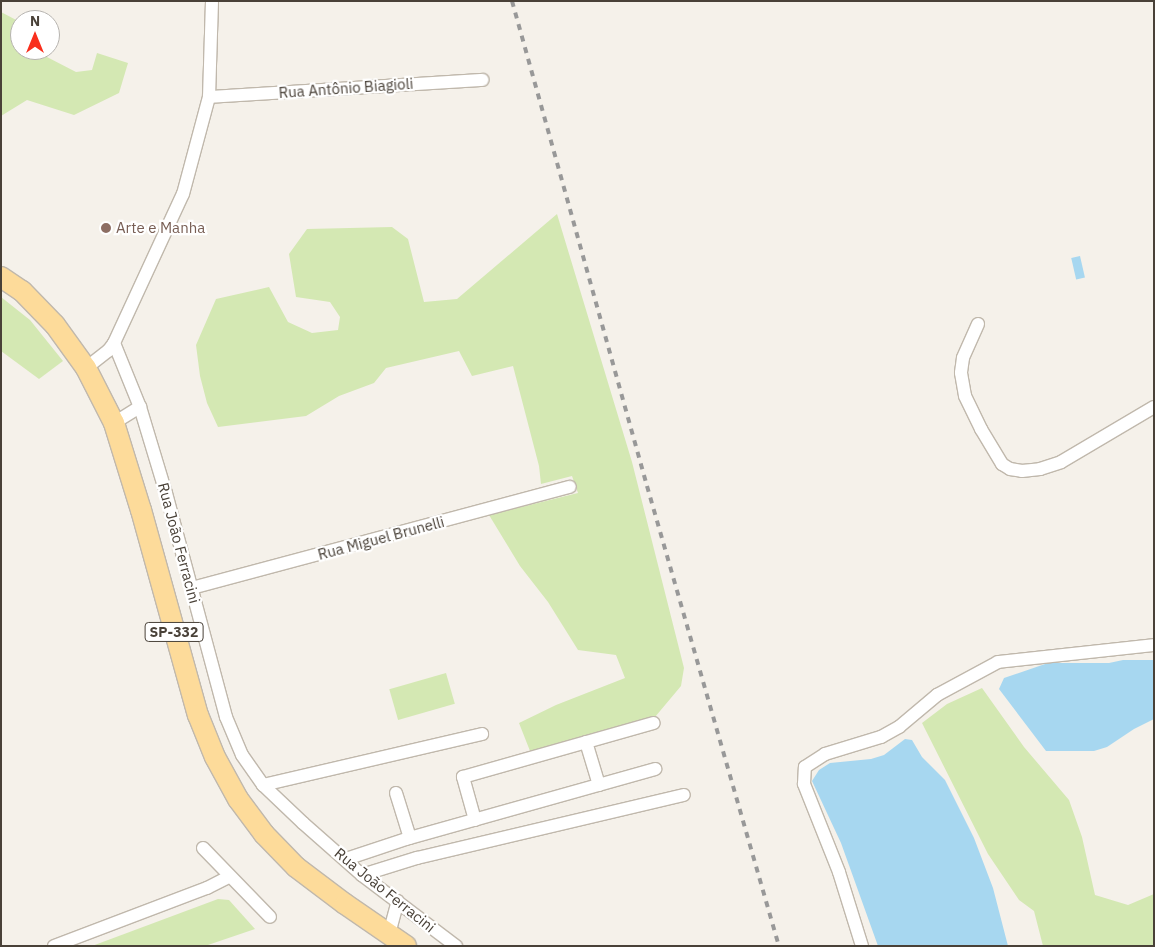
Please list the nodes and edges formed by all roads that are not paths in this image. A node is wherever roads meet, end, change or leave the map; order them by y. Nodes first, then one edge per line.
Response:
1 (212, 1) edge
2 (482, 80) dead end
3 (209, 97) junction
4 (1, 276) edge
5 (978, 324) dead end
6 (114, 344) junction
7 (86, 368) junction
8 (140, 407) junction
9 (1154, 407) edge
10 (114, 423) junction
11 (570, 487) dead end
12 (192, 588) junction
13 (1154, 645) edge
14 (654, 723) dead end
15 (482, 734) dead end
16 (586, 742) junction
17 (654, 769) dead end
18 (262, 785) junction
19 (598, 785) junction
20 (396, 792) dead end
21 (684, 795) dead end
22 (475, 820) junction
23 (410, 838) junction
24 (203, 848) dead end
25 (346, 859) junction
26 (362, 875) junction
27 (229, 878) junction
28 (398, 901) junction
29 (270, 917) dead end
30 (389, 934) junction
31 (54, 946) edge
32 (406, 946) edge
33 (456, 946) edge
34 (862, 946) edge

1 - 3 street
2 - 3 street, Rua Antônio Biagioli
3 - 6 street
4 - 7 main road, SP-332
5 - 9 street
6 - 7 street
6 - 8 street, Rua João Ferracini
7 - 10 main road, SP-332
8 - 10 street
8 - 12 street, Rua João Ferracini
10 - 30 main road, SP-332
11 - 12 street, Rua Miguel Brunelli
12 - 18 street, Rua João Ferracini
13 - 34 street
14 - 16 street
15 - 18 street
16 - 19 street
16 - 22 street
17 - 19 street
18 - 25 street, Rua João Ferracini
19 - 22 street
20 - 23 street
21 - 26 street
22 - 23 street
23 - 25 street
24 - 27 street
25 - 26 street, Rua João Ferracini
26 - 28 street, Rua João Ferracini
27 - 29 street
27 - 31 street
28 - 30 street
28 - 33 street, Rua João Ferracini
30 - 32 main road, SP-332

